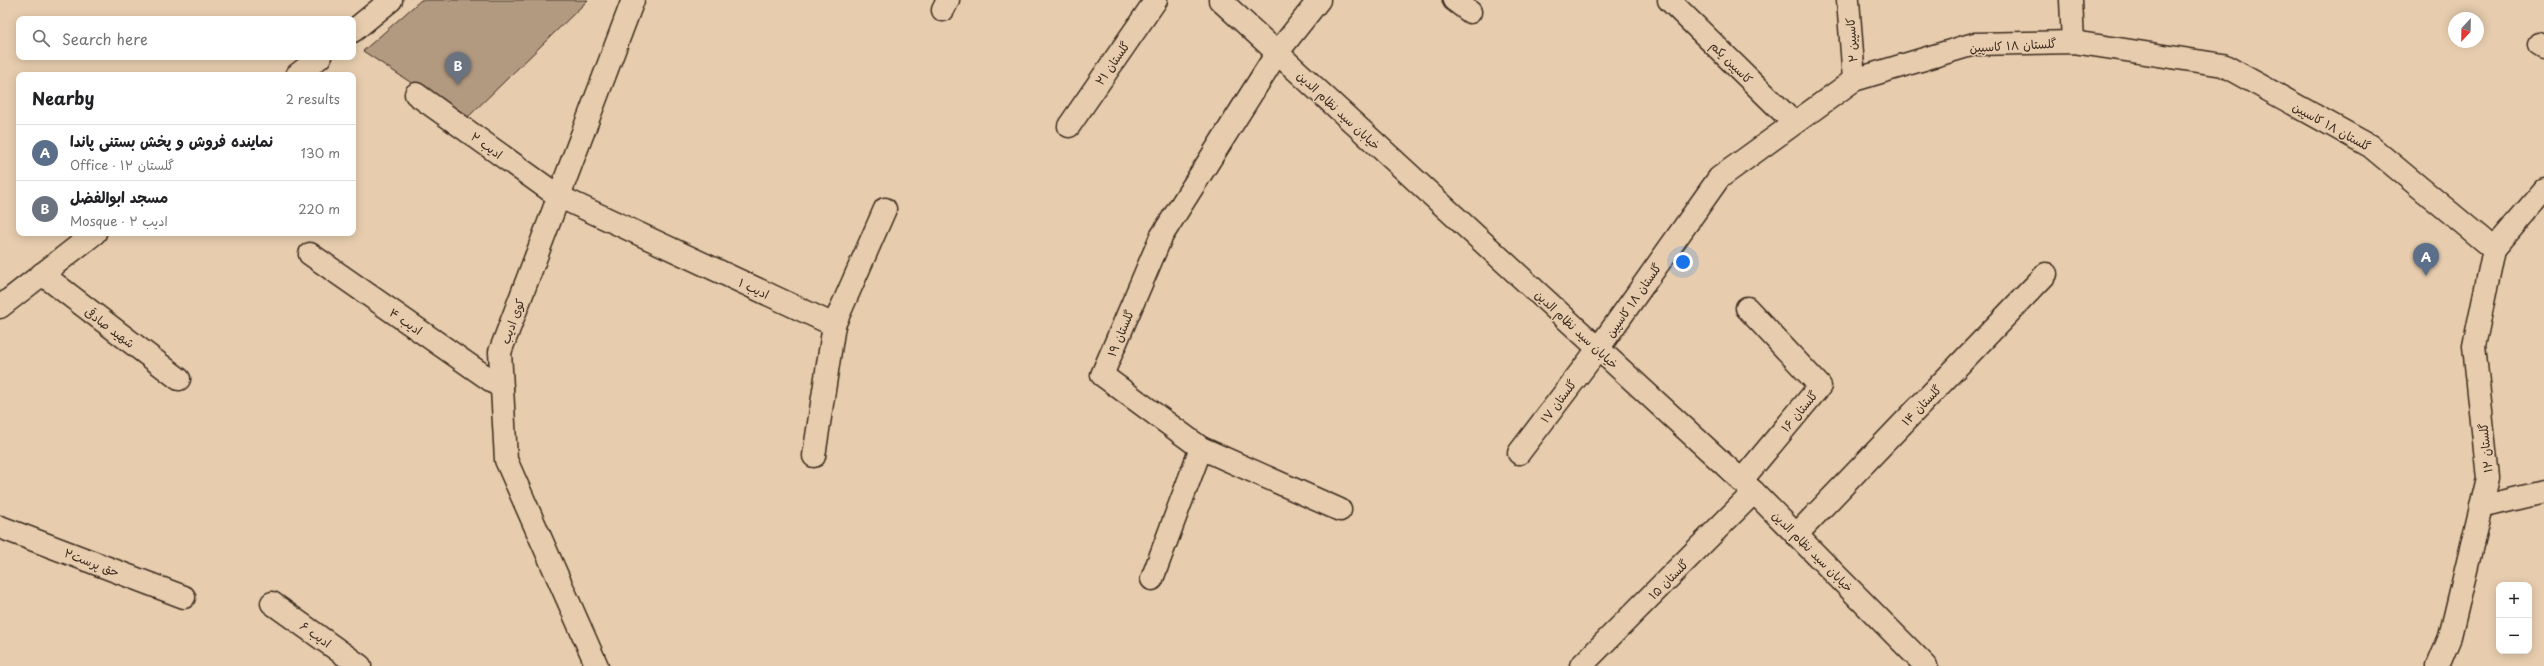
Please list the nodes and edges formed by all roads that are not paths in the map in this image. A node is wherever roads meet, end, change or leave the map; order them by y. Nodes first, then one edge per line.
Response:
1 (391, 0) edge
2 (633, 0) edge
3 (1156, 0) edge
4 (1220, 0) edge
5 (1319, 0) edge
6 (1669, 0) edge
7 (1848, 0) edge
8 (2071, 0) edge
9 (356, 29) edge
10 (2073, 42) junction
11 (1277, 53) junction
12 (316, 60) edge
13 (301, 72) edge
14 (1854, 80) junction
15 (416, 94) dead end
16 (1794, 123) junction
17 (1069, 126) dead end
18 (2544, 190) edge
19 (558, 196) junction
20 (885, 209) dead end
21 (91, 236) edge
22 (2494, 249) junction
23 (310, 254) dead end
24 (42, 274) junction
25 (2046, 274) dead end
26 (0, 307) edge
27 (1747, 308) dead end
28 (834, 325) junction
29 (1598, 349) junction
30 (179, 379) dead end
31 (502, 388) junction
32 (1201, 448) junction
33 (1519, 453) dead end
34 (814, 456) dead end
35 (1748, 487) junction
36 (2544, 492) edge
37 (2481, 507) junction
38 (1340, 510) dead end
39 (0, 527) edge
40 (1796, 535) junction
41 (1152, 579) dead end
42 (184, 597) dead end
43 (272, 603) dead end
44 (360, 666) edge
45 (597, 666) edge
46 (1581, 666) edge
47 (1926, 666) edge
48 (2438, 666) edge

1 - 9 street
2 - 19 street, کوی ادیب
3 - 17 street, گلستان ۲۱
4 - 11 street, خیابان سید نظام الدین
5 - 11 street
6 - 16 street, کاسپین یکم
7 - 14 street, کاسپین ۲
8 - 10 street
10 - 14 street, گلستان ۱۸ کاسپین
10 - 22 street, گلستان ۱۸ کاسپین
11 - 29 street, خیابان سید نظام الدین
11 - 32 street, گلستان ۱۹
12 - 13 street
14 - 16 street, گلستان ۱۸ کاسپین
15 - 19 street, ادیب ۲
16 - 29 street, گلستان ۱۸ کاسپین
18 - 22 street
19 - 28 street, ادیب ۱
19 - 31 street, کوی ادیب
20 - 28 street
21 - 24 street
22 - 37 street, گلستان ۱۲
23 - 31 street, ادیب ۴
24 - 26 street
24 - 30 street, شهید صادقی
25 - 40 street, گلستان ۱۴
27 - 35 street, گلستان ۱۶
28 - 34 street
29 - 33 street, گلستان ۱۷
29 - 35 street, خیابان سید نظام الدین
31 - 45 street, کوی ادیب
32 - 38 street, گلستان ۱۹
32 - 41 street
35 - 40 street, خیابان سید نظام الدین
35 - 46 street, گلستان ۱۵
36 - 37 street
37 - 48 street, گلستان ۱۲
39 - 42 street, حق پرست۲
40 - 47 street, خیابان سید نظام الدین
43 - 44 street, ادیب ۶

